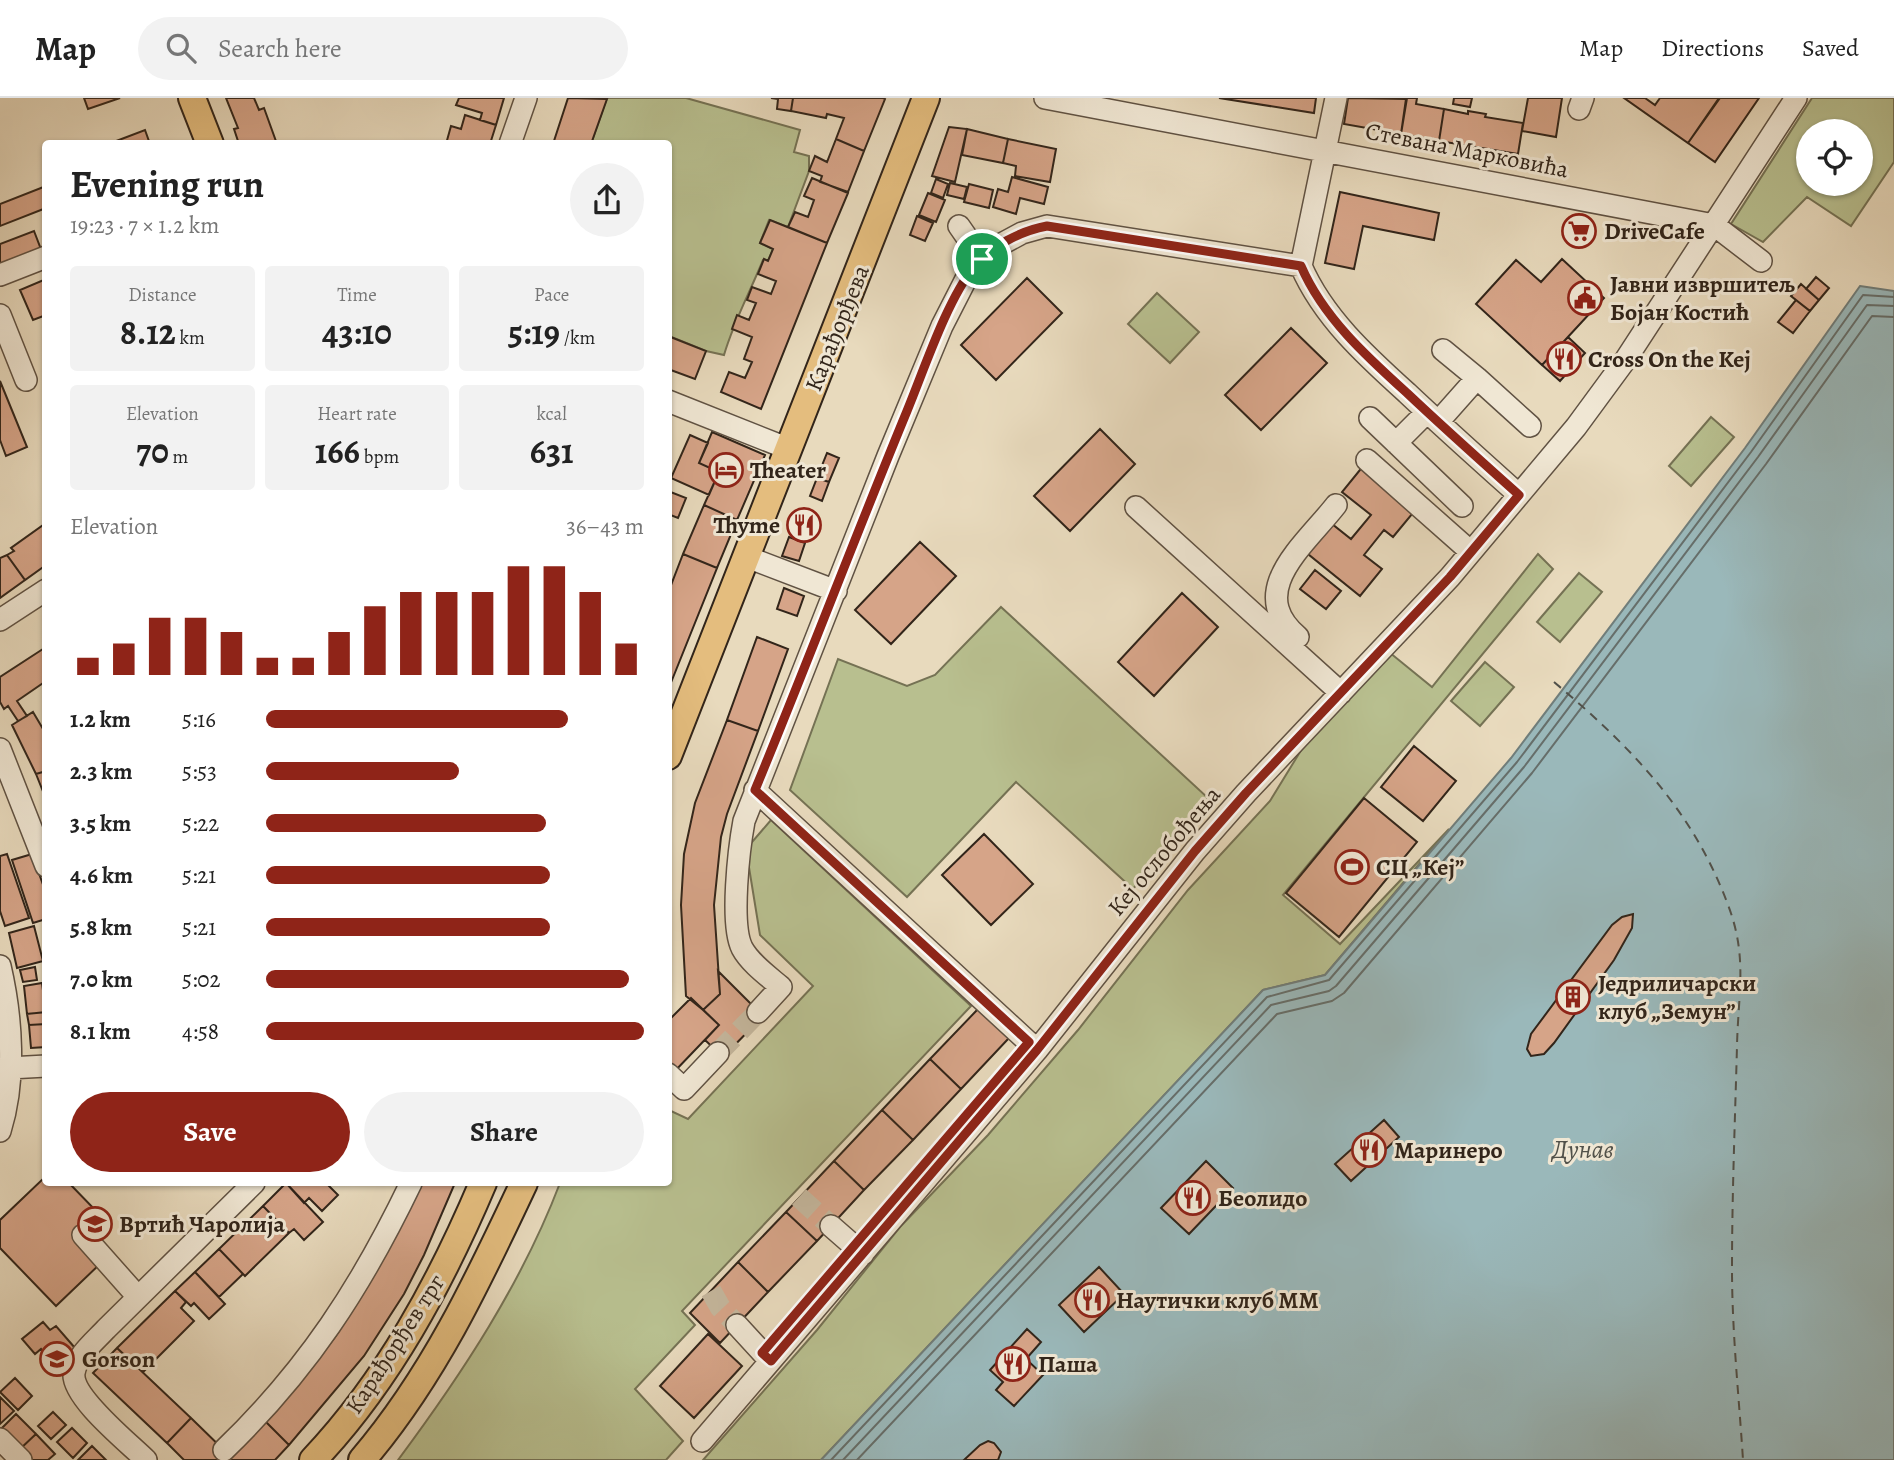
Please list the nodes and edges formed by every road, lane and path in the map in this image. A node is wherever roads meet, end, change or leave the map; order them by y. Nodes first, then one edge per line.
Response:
1 (192, 98) edge
2 (526, 98) edge
3 (926, 98) edge
4 (1045, 98) edge
5 (1336, 98) edge
6 (1794, 99) edge
7 (208, 140) edge
8 (511, 140) edge
9 (1326, 150) junction
10 (1714, 225) junction
11 (959, 226) dead end
12 (42, 259) edge
13 (982, 259) junction
14 (1761, 261) dead end
15 (1301, 266) junction
16 (0, 275) edge
17 (0, 315) edge
18 (1443, 350) dead end
19 (1477, 378) junction
20 (26, 380) dead end
21 (672, 403) edge
22 (1432, 417) junction
23 (1370, 418) dead end
24 (1530, 426) dead end
25 (1396, 443) junction
26 (789, 449) junction
27 (1367, 460) dead end
28 (1519, 495) junction
29 (1336, 505) dead end
30 (1462, 506) dead end
31 (1136, 507) dead end
32 (1471, 552) junction
33 (747, 557) junction
34 (836, 591) junction
35 (42, 593) edge
36 (0, 621) edge
37 (1346, 687) junction
38 (672, 746) edge
39 (0, 749) edge
40 (755, 790) junction
41 (42, 856) edge
42 (0, 966) edge
43 (758, 1012) tunnel mouth
44 (1033, 1046) junction
45 (718, 1053) tunnel mouth
46 (42, 1066) edge
47 (9, 1068) junction
48 (672, 1078) edge
49 (0, 1131) edge
50 (251, 1186) edge
51 (410, 1186) edge
52 (482, 1186) edge
53 (510, 1186) edge
54 (523, 1186) edge
55 (507, 1219) junction
56 (831, 1226) tunnel mouth
57 (83, 1235) dead end
58 (858, 1250) junction
59 (138, 1297) junction
60 (737, 1325) tunnel mouth
61 (766, 1357) junction
62 (732, 1385) dead end
63 (0, 1438) edge
64 (702, 1441) dead end
65 (224, 1450) dead end
66 (21, 1460) edge
67 (146, 1460) edge
68 (313, 1460) edge
69 (362, 1460) edge

1 - 7 main road
2 - 8 street
3 - 26 main road, Карађорђева
4 - 9 street, Стевана Марковића
5 - 9 street
6 - 10 street, Кеј ослобођења
9 - 10 street, Стевана Марковића
9 - 15 street
10 - 14 street
10 - 28 street, Кеј ослобођења
11 - 13 street
12 - 16 street
13 - 15 street
13 - 34 street
15 - 22 street
17 - 20 street
18 - 19 street
19 - 22 street
19 - 24 street
21 - 26 street
22 - 25 street
22 - 28 street
23 - 25 street
25 - 30 street
26 - 33 main road, Карађорђева
27 - 32 street
28 - 32 street, Кеј ослобођења
29 - 37 street
31 - 37 street
32 - 37 street, Кеј ослобођења
33 - 34 street
33 - 38 main road, Карађорђева
34 - 40 street
35 - 36 street
37 - 44 street, Кеј ослобођења
39 - 41 street
40 - 43 street
40 - 44 street
42 - 47 street
44 - 58 street, Кеј ослобођења
45 - 48 street
46 - 47 street
47 - 49 street
50 - 59 street
51 - 65 street
52 - 68 main road, Карађорђев трг
53 - 55 main road
54 - 55 main road, Карађорђев трг
55 - 69 main road, Карађорђев трг
56 - 58 street
57 - 59 street
58 - 61 street, Кеј ослобођења
59 - 67 street
60 - 61 street
61 - 62 street
61 - 64 street, Кеј ослобођења
63 - 66 street

